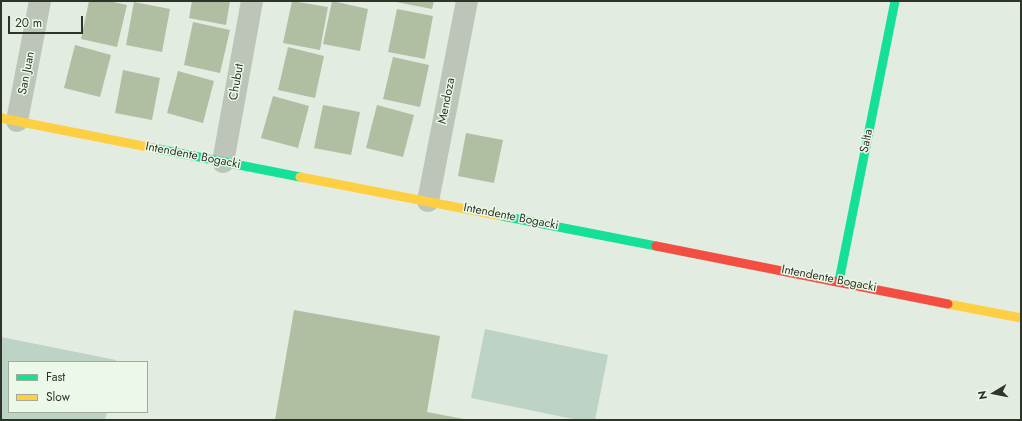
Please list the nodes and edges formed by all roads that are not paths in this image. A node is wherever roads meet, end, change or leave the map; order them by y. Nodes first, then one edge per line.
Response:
1 (40, 1) edge
2 (252, 1) edge
3 (467, 1) edge
4 (895, 1) edge
5 (9, 119) edge
6 (223, 162) junction
7 (428, 201) junction
8 (838, 281) junction
9 (1021, 318) edge

1 - 5 street, San Juan
2 - 6 street, Chubut
3 - 7 street, Mendoza
4 - 8 street, Salta
5 - 6 street, Intendente Bogacki
6 - 7 street, Intendente Bogacki
7 - 8 street, Intendente Bogacki
8 - 9 street, Intendente Bogacki

